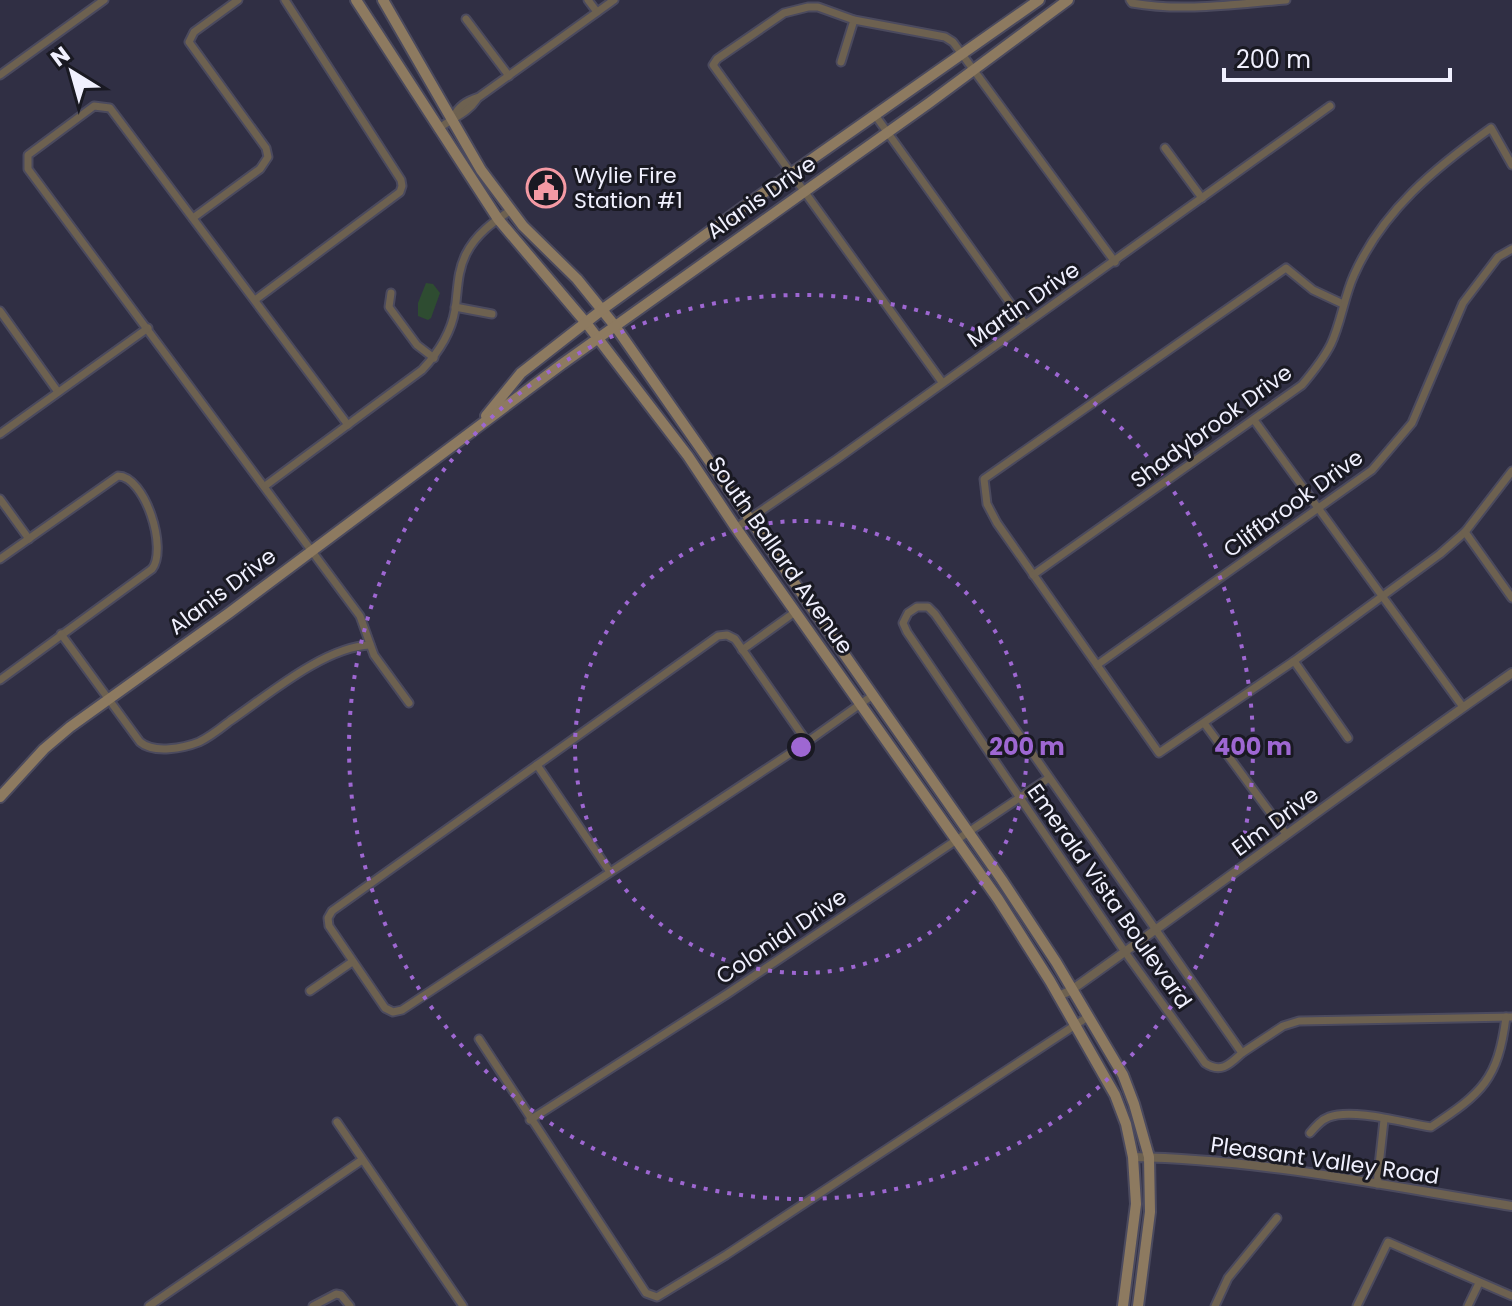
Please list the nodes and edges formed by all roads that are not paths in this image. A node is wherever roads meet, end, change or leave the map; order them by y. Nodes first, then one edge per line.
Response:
1 (104, 0) edge
2 (238, 0) edge
3 (285, 0) edge
4 (356, 0) edge
5 (383, 0) edge
6 (588, 0) edge
7 (614, 0) edge
8 (1039, 0) edge
9 (1068, 0) edge
10 (1130, 0) edge
11 (1286, 0) edge
12 (1268, 1) edge
13 (597, 12) junction
14 (466, 19) dead end
15 (854, 20) junction
16 (961, 53) junction
17 (841, 62) dead end
18 (973, 70) junction
19 (0, 75) edge
20 (509, 76) junction
21 (1330, 106) dead end
22 (875, 115) junction
23 (453, 118) junction
24 (438, 129) junction
25 (887, 132) junction
26 (1165, 148) dead end
27 (1512, 165) edge
28 (790, 174) junction
29 (803, 191) junction
30 (1202, 198) junction
31 (511, 210) junction
32 (193, 218) junction
33 (498, 219) junction
34 (1512, 249) edge
35 (1115, 262) junction
36 (391, 293) dead end
37 (255, 300) junction
38 (1343, 304) junction
39 (455, 307) junction
40 (603, 310) junction
41 (0, 311) edge
42 (492, 314) dead end
43 (587, 324) junction
44 (1025, 324) junction
45 (615, 326) junction
46 (148, 328) junction
47 (598, 339) junction
48 (434, 358) junction
49 (942, 382) junction
50 (58, 392) junction
51 (1254, 420) junction
52 (348, 425) junction
53 (477, 427) junction
54 (0, 434) edge
55 (1512, 471) edge
56 (265, 486) junction
57 (0, 499) edge
58 (1317, 509) junction
59 (749, 520) junction
60 (736, 528) junction
61 (1465, 532) junction
62 (29, 539) junction
63 (312, 548) junction
64 (0, 559) edge
65 (1033, 575) junction
66 (1383, 596) junction
67 (1512, 598) edge
68 (795, 612) junction
69 (61, 634) junction
70 (370, 645) junction
71 (742, 650) junction
72 (1294, 661) junction
73 (1097, 665) junction
74 (1512, 673) edge
75 (0, 680) edge
76 (873, 695) junction
77 (110, 698) junction
78 (409, 703) dead end
79 (860, 703) junction
80 (1463, 707) junction
81 (1204, 723) junction
82 (1348, 738) dead end
83 (807, 742) junction
84 (537, 765) junction
85 (1049, 778) junction
86 (0, 797) edge
87 (1020, 797) junction
88 (969, 833) junction
89 (1286, 834) junction
90 (956, 841) junction
91 (610, 872) junction
92 (1154, 931) junction
93 (1125, 952) junction
94 (352, 962) junction
95 (1073, 989) junction
96 (310, 991) dead end
97 (1058, 996) junction
98 (1089, 1016) junction
99 (1509, 1017) edge
100 (1074, 1025) junction
101 (479, 1039) dead end
102 (1242, 1053) junction
103 (530, 1120) junction
104 (1384, 1120) junction
105 (337, 1122) dead end
106 (1310, 1133) dead end
107 (1133, 1157) junction
108 (1149, 1157) junction
109 (362, 1160) junction
110 (1377, 1184) junction
111 (1512, 1206) edge
112 (1277, 1218) dead end
113 (1479, 1283) junction
114 (1512, 1296) edge
115 (149, 1306) edge
116 (313, 1306) edge
117 (350, 1306) edge
118 (463, 1306) edge
119 (1123, 1306) edge
120 (1138, 1306) edge
121 (1215, 1306) edge
122 (1357, 1306) edge
123 (1468, 1306) edge

1 - 19 street
2 - 32 street
3 - 37 street
4 - 24 main road, South Ballard Avenue
5 - 23 main road, South Ballard Avenue
6 - 13 street
7 - 13 street
8 - 16 main road, Alanis Drive
9 - 18 main road, Alanis Drive
10 - 12 street
11 - 12 street
13 - 20 street
14 - 20 street
15 - 16 street
15 - 17 street
15 - 28 street
16 - 18 street
16 - 22 main road, Alanis Drive
18 - 25 main road, Alanis Drive
18 - 35 street
20 - 23 street
21 - 30 street, Martin Drive
22 - 25 street
22 - 28 main road, Alanis Drive
23 - 24 street
23 - 31 main road, South Ballard Avenue
24 - 33 main road, South Ballard Avenue
25 - 29 main road, Alanis Drive
25 - 44 street
26 - 30 street
27 - 38 street, Shadybrook Drive
28 - 29 street
28 - 40 main road, Alanis Drive
29 - 45 main road, Alanis Drive
29 - 49 street
30 - 35 street, Martin Drive
31 - 33 street
31 - 40 main road, South Ballard Avenue
32 - 37 street
32 - 46 street
33 - 39 street
33 - 43 main road, South Ballard Avenue
34 - 58 street, Cliffbrook Drive
35 - 44 street, Martin Drive
36 - 48 street
37 - 52 street
38 - 51 street, Shadybrook Drive
38 - 65 street
39 - 42 street
39 - 48 street
40 - 43 main road, Alanis Drive
40 - 45 main road, South Ballard Avenue
41 - 50 street
43 - 47 main road, South Ballard Avenue
43 - 53 main road, Alanis Drive
44 - 49 street, Martin Drive
45 - 47 main road, Alanis Drive
45 - 59 main road, South Ballard Avenue
46 - 50 street
46 - 56 street
47 - 53 main road, Alanis Drive
47 - 60 main road, South Ballard Avenue
48 - 52 street
49 - 59 street, Martin Drive
50 - 54 street
51 - 58 street
51 - 65 street, Shadybrook Drive
52 - 56 street
53 - 63 main road, Alanis Drive
55 - 61 street
56 - 63 street
57 - 62 street
58 - 66 street
58 - 73 street, Cliffbrook Drive
59 - 60 street, Martin Drive
59 - 76 main road, South Ballard Avenue
60 - 68 main road, South Ballard Avenue
61 - 66 street
61 - 67 street
62 - 64 street
62 - 69 street
63 - 70 street
63 - 77 main road, Alanis Drive
65 - 73 street
66 - 72 street
66 - 80 street
68 - 71 street
68 - 79 main road, South Ballard Avenue
69 - 75 street
69 - 77 street
70 - 77 street
70 - 78 street
71 - 83 street
71 - 84 street
72 - 81 street
72 - 82 street
73 - 81 street
74 - 80 street, Elm Drive
76 - 79 street
76 - 88 main road, South Ballard Avenue
77 - 86 main road, Alanis Drive
79 - 83 street
79 - 90 main road, South Ballard Avenue
80 - 89 street, Elm Drive
81 - 89 street
83 - 91 street
84 - 91 street
84 - 94 street
85 - 87 street, Colonial Drive
85 - 87 street, Emerald Vista Boulevard
85 - 92 street, Emerald Vista Boulevard
87 - 88 street, Colonial Drive
87 - 93 street, Emerald Vista Boulevard
88 - 90 street, Colonial Drive
88 - 95 main road, South Ballard Avenue
89 - 92 street, Elm Drive
90 - 97 main road, South Ballard Avenue
90 - 103 street, Colonial Drive
91 - 94 street
92 - 93 street, Elm Drive
92 - 102 street, Emerald Vista Boulevard
93 - 95 street, Elm Drive
93 - 102 street, Emerald Vista Boulevard
94 - 96 street
95 - 97 street, Elm Drive
95 - 98 main road, South Ballard Avenue
97 - 100 main road, South Ballard Avenue
98 - 100 street
98 - 108 main road, South Ballard Avenue
99 - 102 street
99 - 104 street
100 - 103 street
100 - 107 main road, South Ballard Avenue
101 - 103 street
104 - 106 street
104 - 110 street
105 - 109 street
107 - 108 street, Pleasant Valley Road
107 - 119 main road, South Ballard Avenue
108 - 110 street, Pleasant Valley Road
108 - 120 main road, South Ballard Avenue
109 - 115 street
109 - 118 street
110 - 111 street, Pleasant Valley Road
112 - 121 street
113 - 114 street
113 - 122 street
113 - 123 street
116 - 117 street

